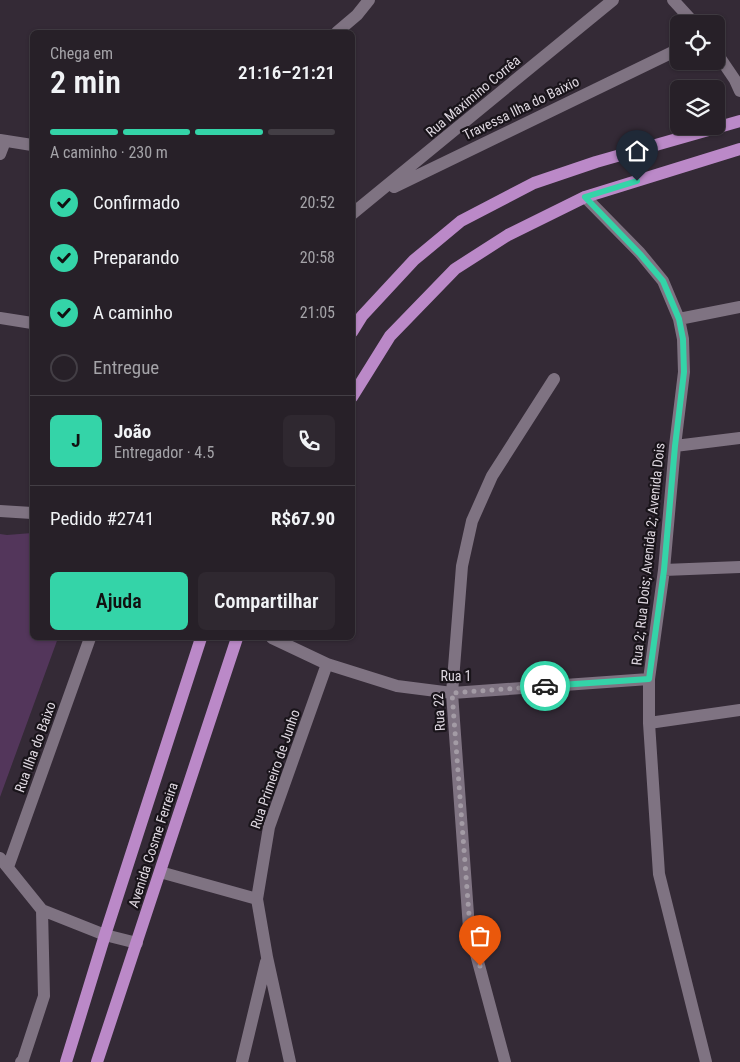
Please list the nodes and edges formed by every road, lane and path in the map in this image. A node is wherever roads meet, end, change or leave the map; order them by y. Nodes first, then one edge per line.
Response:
1 (370, 0) edge
2 (613, 0) edge
3 (673, 0) edge
4 (687, 15) edge
5 (340, 30) edge
6 (670, 53) edge
7 (725, 64) edge
8 (738, 82) edge
9 (740, 121) edge
10 (2, 141) edge
11 (30, 145) edge
12 (740, 149) edge
13 (0, 154) edge
14 (376, 195) junction
15 (585, 197) junction
16 (355, 212) edge
17 (740, 307) edge
18 (0, 318) edge
19 (679, 319) junction
20 (30, 323) edge
21 (355, 327) edge
22 (554, 379) dead end
23 (355, 393) edge
24 (740, 438) edge
25 (675, 446) junction
26 (0, 511) edge
27 (30, 513) edge
28 (740, 567) edge
29 (664, 570) junction
30 (89, 640) edge
31 (201, 640) edge
32 (236, 640) edge
33 (276, 640) edge
34 (327, 664) junction
35 (649, 679) junction
36 (452, 693) junction
37 (740, 710) edge
38 (648, 723) junction
39 (4, 863) edge
40 (160, 872) junction
41 (257, 899) junction
42 (42, 910) junction
43 (105, 935) junction
44 (137, 943) junction
45 (267, 957) junction
46 (24, 1061) edge
47 (66, 1062) edge
48 (97, 1062) edge
49 (242, 1062) edge
50 (290, 1062) edge
51 (505, 1062) edge
52 (706, 1062) edge

1 - 5 street
2 - 14 street, Rua Maximino Corrêa
3 - 4 street
6 - 14 street, Travessa Ilha do Baixio
7 - 8 street
9 - 21 main road
10 - 11 street
10 - 13 street
12 - 15 main road
14 - 16 street, Rua Maximino Corrêa
15 - 19 street, Rua 2; Rua Dois; Avenida 2; Avenida Dois
15 - 23 main road
17 - 19 street
18 - 20 street
19 - 25 street, Rua 2; Rua Dois; Avenida 2; Avenida Dois
22 - 36 street, Rua 22
24 - 25 street
25 - 29 street, Rua 2; Rua Dois; Avenida 2; Avenida Dois
26 - 27 street
28 - 29 street
29 - 35 street, Rua 2; Rua Dois; Avenida 2; Avenida Dois
30 - 39 street, Rua Ilha do Baixo
31 - 43 main road, Avenida Cosme Ferreira
32 - 40 main road, Avenida Cosme Ferreira
33 - 34 street, Rua 1
34 - 36 street, Rua 1
34 - 41 street, Rua Primeiro de Junho
35 - 36 street, Rua 1
35 - 38 street, Rua 2; Rua Dois; Avenida 2; Avenida Dois
36 - 51 street, Rua 22
37 - 38 street
38 - 52 street, Rua 2; Rua Dois; Avenida 2; Avenida Dois
39 - 42 street
40 - 41 street
40 - 44 main road, Avenida Cosme Ferreira
41 - 45 street, Rua Primeiro de Junho
42 - 43 street
42 - 46 street
43 - 44 street
43 - 47 main road, Avenida Cosme Ferreira
44 - 48 main road, Avenida Cosme Ferreira
45 - 49 street
45 - 50 street, Rua Primeiro de Junho

